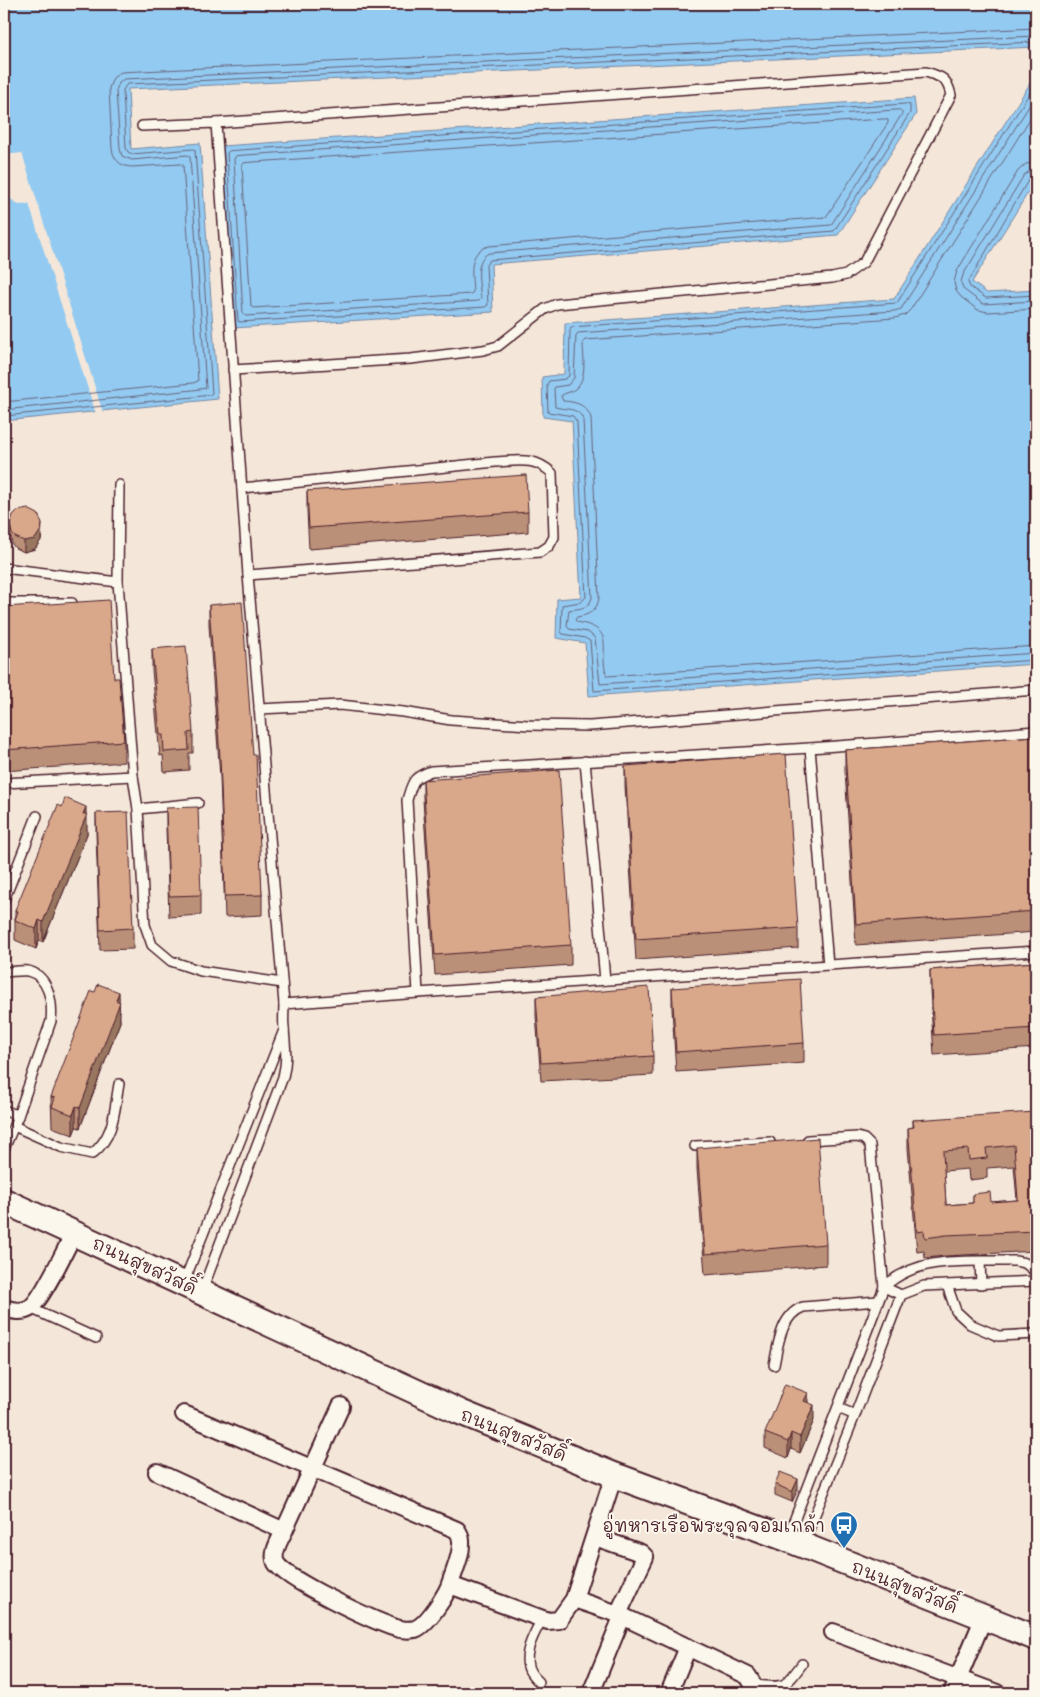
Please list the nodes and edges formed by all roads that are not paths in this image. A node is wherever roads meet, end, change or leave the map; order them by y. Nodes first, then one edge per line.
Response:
1 (216, 122) junction
2 (142, 126) dead end
3 (233, 370) junction
4 (119, 485) dead end
5 (242, 488) junction
6 (4, 568) edge
7 (248, 576) junction
8 (118, 582) junction
9 (81, 603) edge
10 (4, 604) edge
11 (1036, 690) edge
12 (259, 708) junction
13 (1036, 732) edge
14 (810, 748) junction
15 (585, 761) junction
16 (134, 776) junction
17 (4, 783) edge
18 (198, 803) dead end
19 (138, 809) junction
20 (36, 816) dead end
21 (4, 900) edge
22 (1036, 951) edge
23 (828, 965) junction
24 (4, 972) edge
25 (605, 980) junction
26 (282, 983) junction
27 (418, 993) junction
28 (284, 1004) junction
29 (284, 1029) junction
30 (119, 1084) dead end
31 (4, 1110) edge
32 (18, 1116) junction
33 (14, 1126) junction
34 (800, 1140) edge
35 (781, 1141) edge
36 (696, 1146) edge
37 (4, 1149) edge
38 (4, 1200) edge
39 (74, 1233) junction
40 (980, 1262) junction
41 (1036, 1272) edge
42 (1036, 1281) edge
43 (981, 1284) junction
44 (947, 1285) junction
45 (884, 1286) junction
46 (193, 1287) junction
47 (901, 1295) junction
48 (878, 1301) junction
49 (4, 1308) edge
50 (30, 1308) junction
51 (1036, 1334) edge
52 (96, 1338) dead end
53 (774, 1365) dead end
54 (341, 1406) dead end
55 (838, 1408) junction
56 (184, 1414) dead end
57 (855, 1414) junction
58 (312, 1469) junction
59 (157, 1472) dead end
60 (614, 1475) junction
61 (284, 1531) junction
62 (597, 1531) junction
63 (795, 1542) junction
64 (450, 1585) junction
65 (574, 1599) junction
66 (620, 1615) junction
67 (984, 1617) junction
68 (542, 1619) junction
69 (833, 1632) dead end
70 (1036, 1638) edge
71 (688, 1647) junction
72 (802, 1664) dead end
73 (960, 1675) junction
74 (539, 1682) dead end
75 (756, 1689) edge
76 (591, 1693) edge
77 (669, 1693) edge
78 (952, 1693) edge
79 (997, 1693) edge

1 - 2 lane
1 - 3 lane
1 - 3 lane
3 - 5 lane
4 - 8 lane
5 - 7 lane
5 - 7 lane
6 - 8 lane
7 - 12 lane
8 - 16 lane
9 - 10 lane
11 - 12 lane
12 - 26 lane
13 - 14 lane
14 - 15 lane
14 - 23 lane
15 - 25 lane
15 - 27 lane
16 - 17 lane
16 - 19 lane
18 - 19 lane
19 - 26 lane
20 - 21 lane
22 - 23 lane
23 - 25 lane
24 - 32 lane
25 - 27 lane
26 - 28 lane
27 - 28 lane
28 - 29 lane
29 - 46 lane
29 - 46 lane
30 - 33 lane
31 - 32 lane
32 - 33 lane
33 - 37 lane
34 - 45 lane
35 - 36 lane
38 - 39 main road, ถนนสุขสวัสดิ์
39 - 46 main road, ถนนสุขสวัสดิ์
39 - 50 street
40 - 41 lane
40 - 43 lane
40 - 45 lane
42 - 43 lane
43 - 44 lane
44 - 47 lane
44 - 51 lane
45 - 47 lane
45 - 48 lane
46 - 60 main road, ถนนสุขสวัสดิ์
47 - 57 lane
48 - 53 lane
48 - 55 lane
49 - 50 street
50 - 52 lane
54 - 58 street
55 - 57 lane
55 - 63 lane
56 - 58 street
57 - 63 lane
58 - 61 street
58 - 64 street
59 - 61 street
60 - 62 street
60 - 63 main road, ถนนสุขสวัสดิ์
61 - 64 street
62 - 65 street
62 - 66 street
63 - 67 main road, ถนนสุขสวัสดิ์
64 - 68 street
65 - 66 street
65 - 68 street
66 - 71 street
66 - 76 street
67 - 70 main road, ถนนสุขสวัสดิ์
67 - 73 street
68 - 74 lane
69 - 73 street
71 - 75 street
71 - 77 street
72 - 75 lane
73 - 78 street
73 - 79 street

